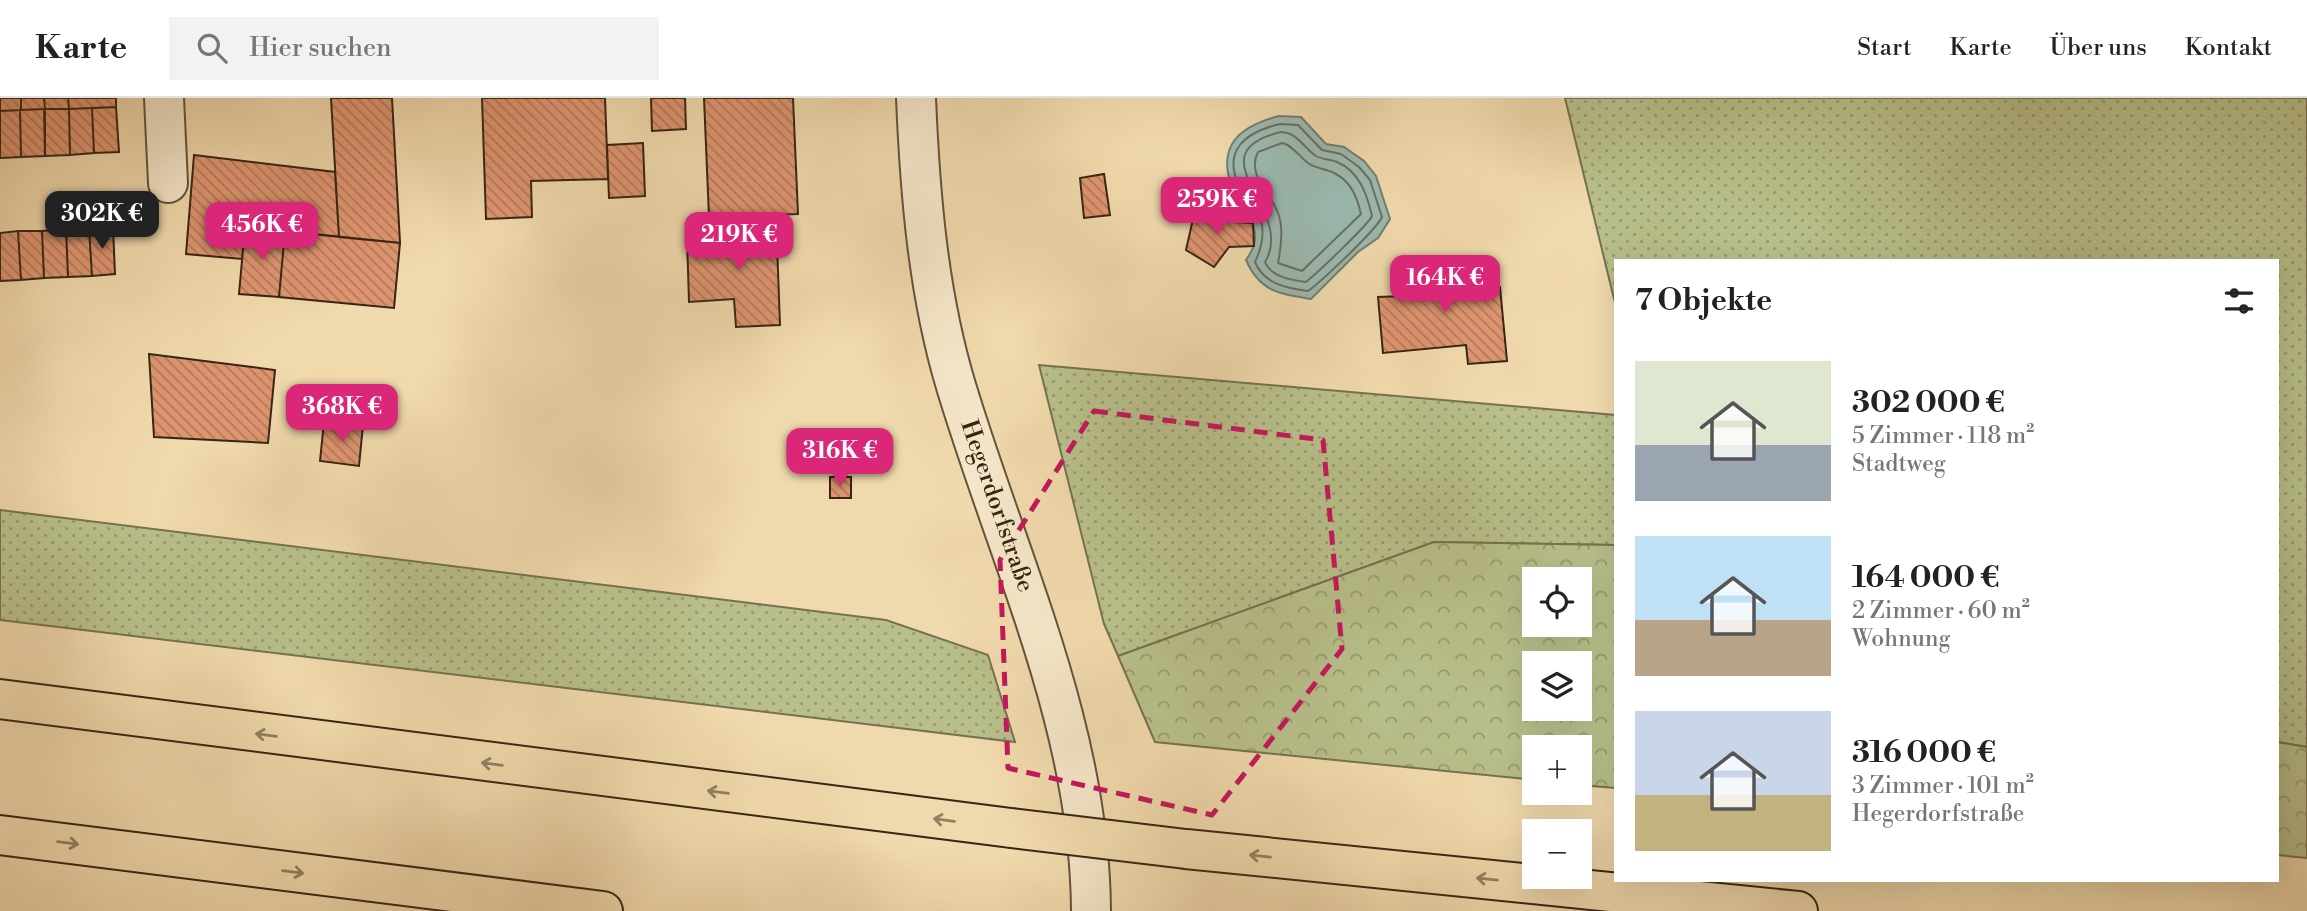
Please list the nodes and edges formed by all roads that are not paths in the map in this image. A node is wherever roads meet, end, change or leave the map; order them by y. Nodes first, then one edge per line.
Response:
1 (164, 98) edge
2 (916, 98) edge
3 (168, 183) dead end
4 (0, 699) edge
5 (0, 835) edge
6 (603, 911) edge
7 (1091, 911) edge
8 (1798, 911) edge

1 - 3 street
2 - 7 street, Hegerdorfstraße
8 -> 4 highway, bridge
5 -> 6 highway

